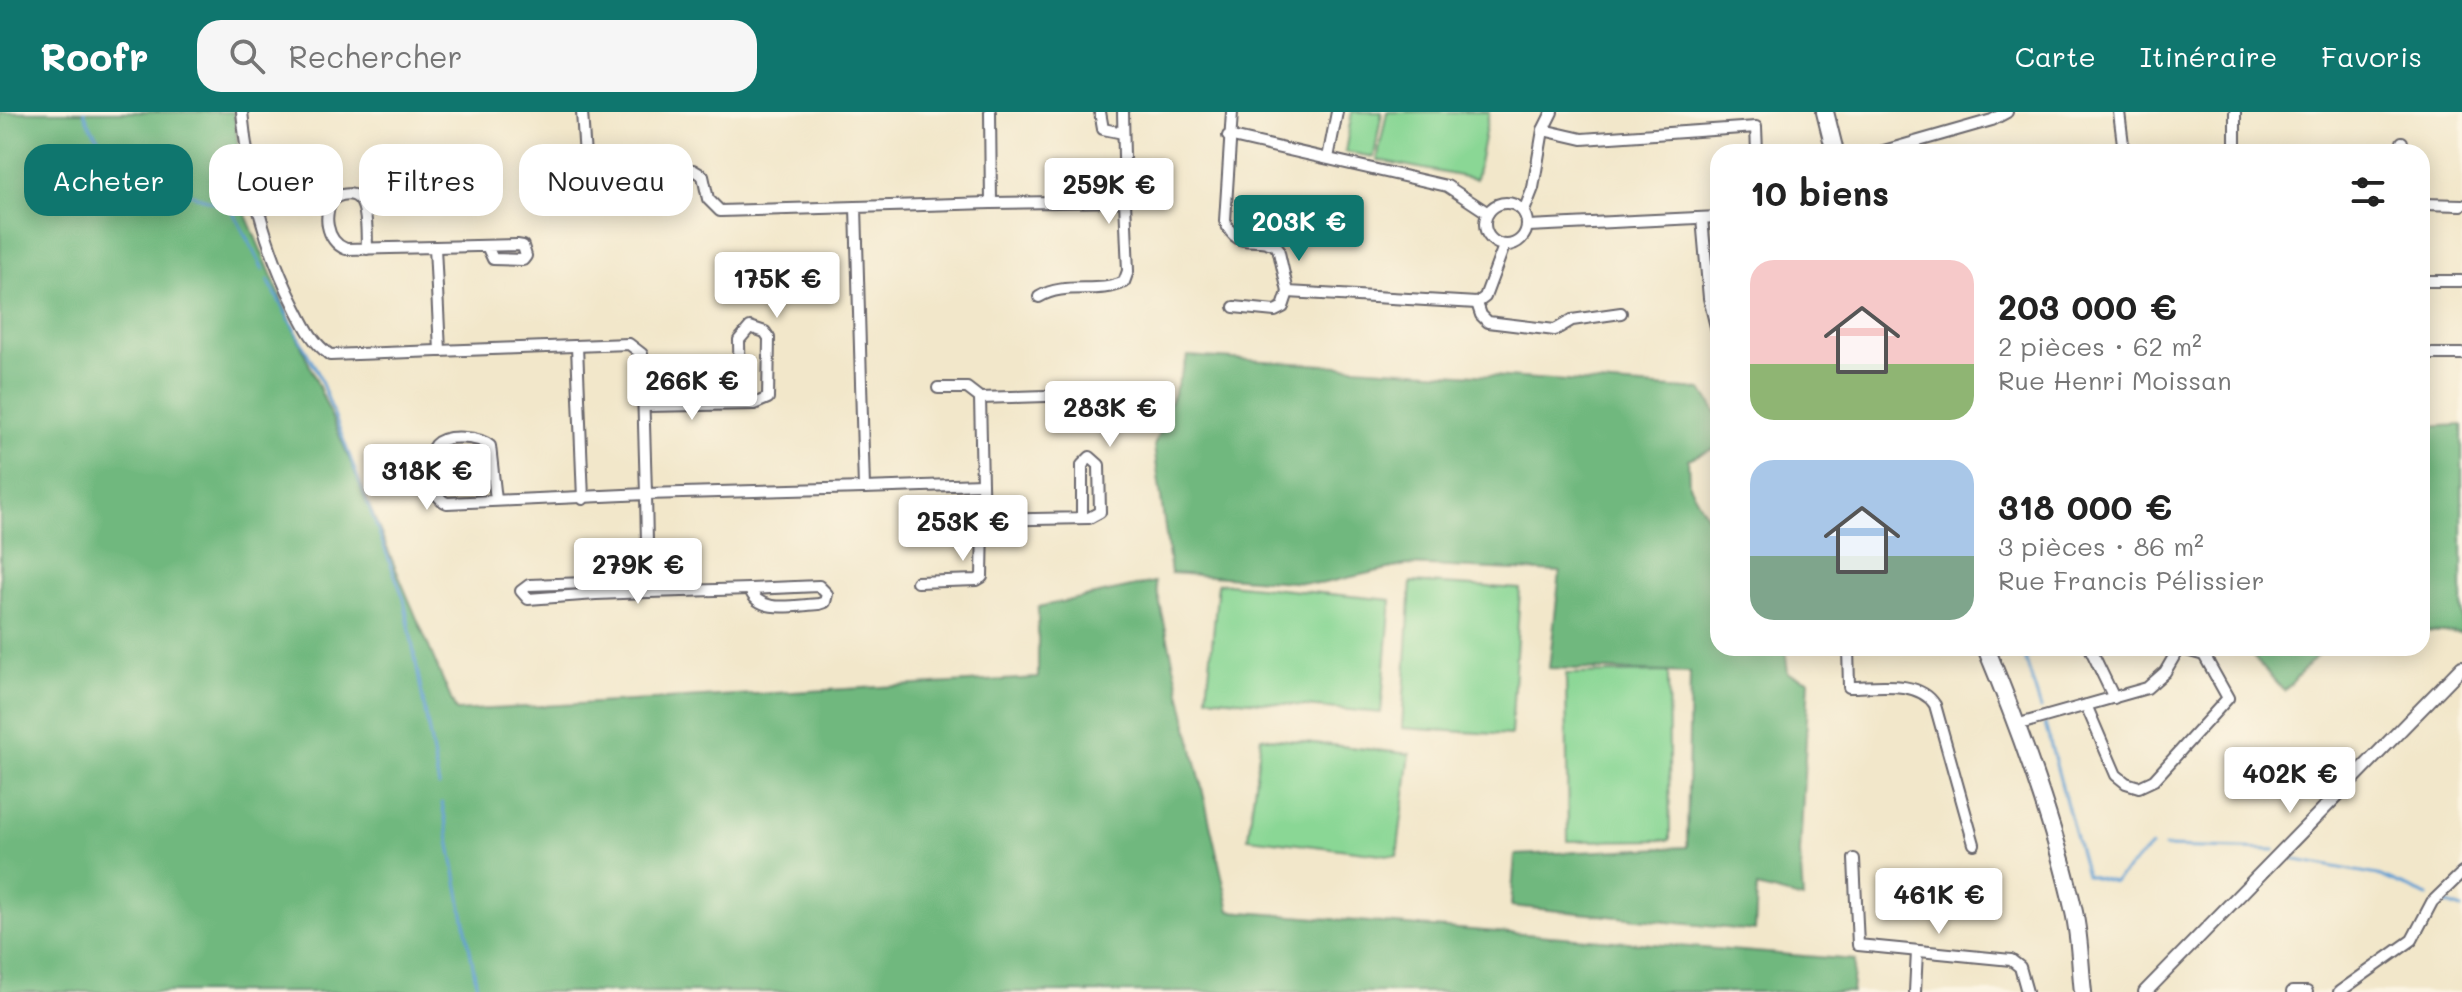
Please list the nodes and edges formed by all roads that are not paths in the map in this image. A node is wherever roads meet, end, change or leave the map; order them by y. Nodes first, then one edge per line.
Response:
1 (242, 112) edge
2 (582, 112) edge
3 (990, 112) edge
4 (1100, 112) edge
5 (1123, 112) edge
6 (1232, 112) edge
7 (1337, 112) edge
8 (1552, 112) edge
9 (1825, 112) edge
10 (2007, 112) edge
11 (2119, 112) edge
12 (2235, 112) edge
13 (1543, 130) junction
14 (1123, 133) junction
15 (1228, 136) junction
16 (1757, 144) edge
17 (1833, 144) edge
18 (1908, 144) edge
19 (2123, 144) edge
20 (2235, 144) edge
21 (1328, 158) junction
22 (1125, 201) junction
23 (991, 203) junction
24 (2430, 204) edge
25 (2462, 205) edge
26 (856, 207) junction
27 (1524, 211) junction
28 (1488, 213) junction
29 (1702, 218) junction
30 (1710, 218) edge
31 (1528, 226) junction
32 (487, 246) dead end
33 (1504, 246) junction
34 (435, 247) junction
35 (367, 249) junction
36 (2430, 281) edge
37 (2461, 281) edge
38 (1288, 292) junction
39 (1039, 297) dead end
40 (1710, 302) edge
41 (1477, 303) junction
42 (1234, 307) dead end
43 (1621, 313) dead end
44 (577, 346) junction
45 (440, 351) junction
46 (2430, 354) edge
47 (2462, 354) edge
48 (938, 388) dead end
49 (980, 398) junction
50 (1094, 401) dead end
51 (740, 404) junction
52 (644, 406) junction
53 (982, 484) junction
54 (864, 488) junction
55 (646, 494) junction
56 (583, 499) junction
57 (496, 500) junction
58 (1082, 518) junction
59 (983, 520) junction
60 (917, 582) dead end
61 (750, 589) junction
62 (648, 592) junction
63 (596, 594) junction
64 (1848, 656) edge
65 (1992, 656) edge
66 (2094, 656) edge
67 (2173, 656) edge
68 (2205, 656) edge
69 (2462, 667) edge
70 (2114, 698) junction
71 (2086, 705) junction
72 (2016, 725) junction
73 (1974, 844) dead end
74 (1854, 859) dead end
75 (2462, 873) edge
76 (1917, 951) junction
77 (1915, 992) edge
78 (2027, 992) edge
79 (2083, 992) edge
80 (2145, 992) edge
81 (2292, 992) edge
82 (2307, 992) edge
83 (2339, 992) edge

1 - 45 street
2 - 26 street
3 - 23 street
4 - 14 street
5 - 14 street
6 - 15 street
7 - 21 street
8 - 13 street
9 - 17 main road
10 - 18 street
11 - 19 street
12 - 20 street
13 - 16 street
13 - 27 street
14 - 22 street
15 - 21 street
15 - 38 street
21 - 28 street
22 - 23 street
22 - 39 street
23 - 26 street
24 - 25 street
26 - 54 street
27 - 28 street
27 - 31 street
28 - 33 street
29 - 30 street
29 - 31 street
29 - 40 street
31 - 33 street
32 - 34 street
33 - 41 street
34 - 35 street
34 - 45 street
35 - 35 street
36 - 37 street
38 - 41 street
38 - 42 street
41 - 43 street
44 - 45 street
44 - 52 street
44 - 56 street
46 - 47 street
48 - 49 street
49 - 50 street
49 - 53 street
51 - 51 street
51 - 52 street
52 - 55 street
53 - 54 street
53 - 59 street
54 - 55 street
55 - 56 street
55 - 62 street
56 - 57 street
57 - 57 street
58 - 58 street
58 - 59 street
59 - 60 street
61 - 61 street
61 - 62 street
62 - 63 street
63 - 63 street
64 - 73 street
65 - 72 main road
66 - 70 street
67 - 70 street
68 - 71 street
69 - 80 street
70 - 71 street
71 - 72 street
72 - 79 main road
74 - 76 street
75 - 83 street
76 - 77 street
76 - 78 street
81 - 82 street

